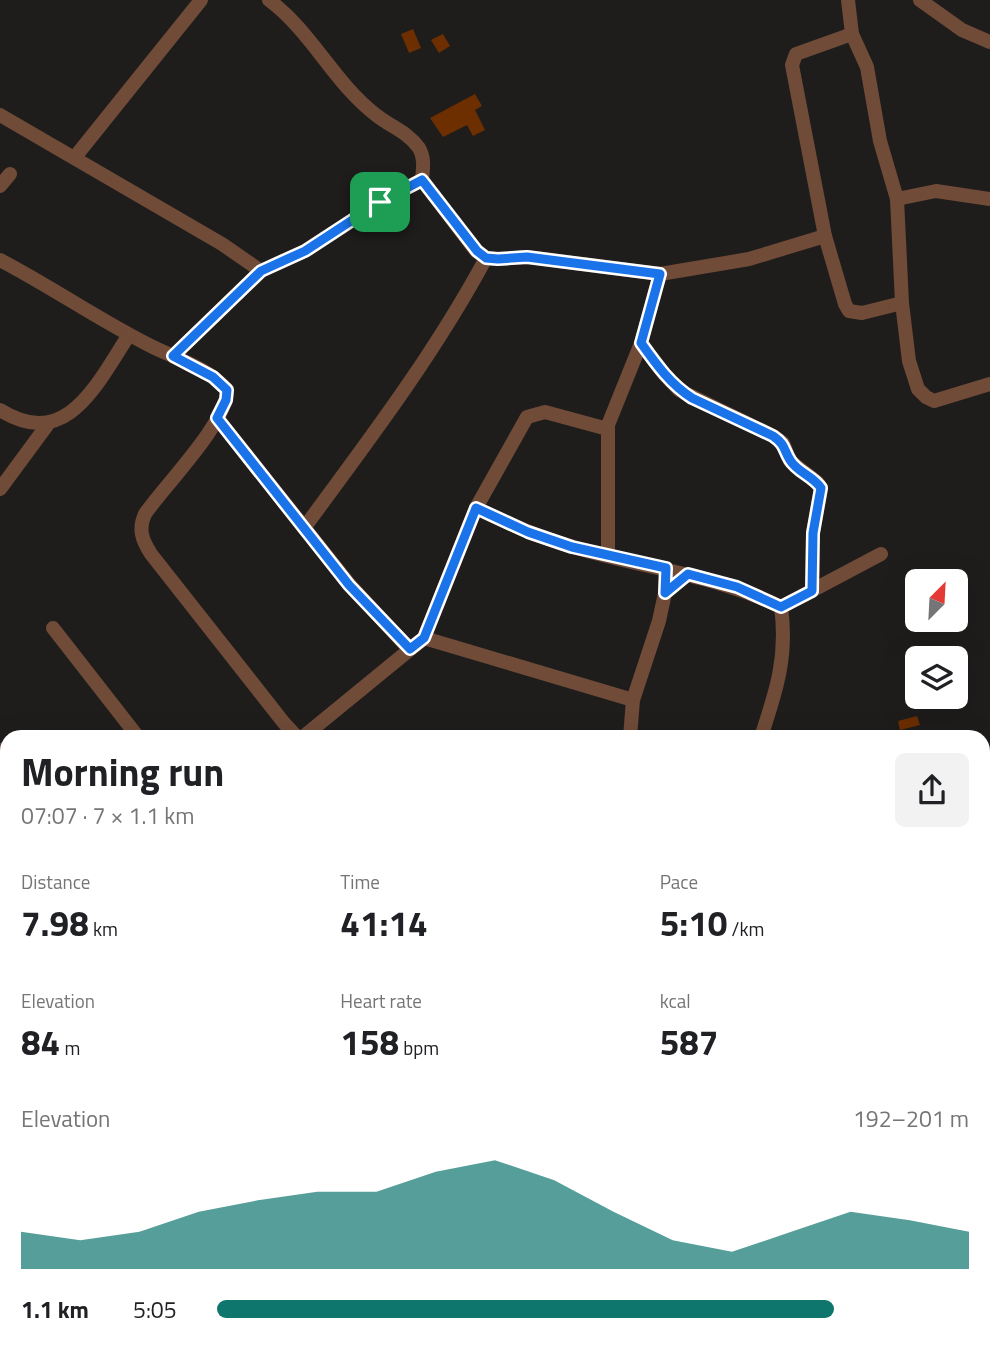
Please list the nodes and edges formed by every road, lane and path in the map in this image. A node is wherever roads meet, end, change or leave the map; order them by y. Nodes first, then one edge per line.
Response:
1 (201, 0) edge
2 (269, 0) edge
3 (848, 0) edge
4 (920, 0) edge
5 (852, 34) junction
6 (990, 42) edge
7 (0, 115) edge
8 (75, 157) junction
9 (10, 174) dead end
10 (422, 180) junction
11 (0, 186) edge
12 (897, 199) junction
13 (990, 199) edge
14 (825, 236) junction
15 (486, 258) junction
16 (0, 260) edge
17 (261, 271) junction
18 (660, 274) junction
19 (902, 303) junction
20 (129, 335) junction
21 (641, 343) junction
22 (173, 356) junction
23 (990, 384) edge
24 (0, 410) edge
25 (217, 418) junction
26 (48, 424) junction
27 (608, 425) junction
28 (0, 489) edge
29 (476, 508) junction
30 (304, 528) junction
31 (881, 554) dead end
32 (608, 555) junction
33 (666, 568) junction
34 (688, 574) junction
35 (812, 591) junction
36 (665, 593) junction
37 (781, 607) junction
38 (53, 628) dead end
39 (424, 638) junction
40 (410, 649) junction
41 (633, 700) junction
42 (133, 730) edge
43 (290, 730) edge
44 (312, 730) edge
45 (631, 730) edge
46 (763, 730) edge

1 - 8 street
2 - 10 street
3 - 5 street
4 - 6 street
5 - 12 street
5 - 14 street
7 - 8 street
8 - 17 street
9 - 11 street
10 - 15 street
10 - 17 street
12 - 13 street
12 - 19 street
14 - 18 street
14 - 19 street
15 - 18 street
15 - 30 street
16 - 20 street
17 - 22 street
18 - 21 street
19 - 23 street
20 - 22 street
20 - 26 street
21 - 27 street
21 - 35 street
22 - 25 street
24 - 26 street
25 - 30 street
25 - 43 street
26 - 28 street
27 - 29 street
27 - 32 street
29 - 32 street
29 - 39 street
30 - 40 street
31 - 35 street
32 - 33 street
33 - 34 street
33 - 36 street
34 - 36 street
34 - 37 street
35 - 37 street
36 - 41 street
37 - 46 street
38 - 42 street
39 - 40 street
39 - 41 street
40 - 44 street
41 - 45 street

